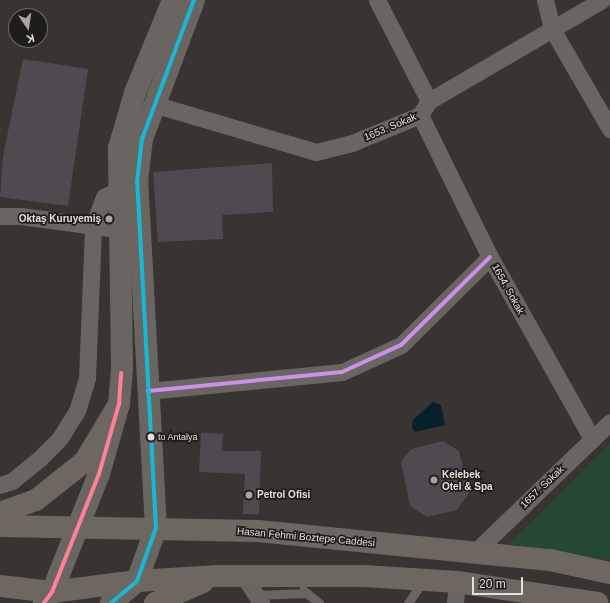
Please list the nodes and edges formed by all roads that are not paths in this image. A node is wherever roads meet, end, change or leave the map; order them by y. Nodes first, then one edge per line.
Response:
1 (173, 0) edge
2 (194, 0) edge
3 (377, 0) edge
4 (545, 0) edge
5 (602, 0) edge
6 (552, 29) junction
7 (153, 104) junction
8 (425, 108) junction
9 (610, 129) edge
10 (127, 185) junction
11 (0, 216) edge
12 (93, 227) junction
13 (128, 230) junction
14 (490, 257) junction
15 (148, 391) junction
16 (119, 404) junction
17 (610, 422) edge
18 (592, 439) junction
19 (0, 485) edge
20 (0, 513) edge
21 (79, 525) junction
22 (0, 526) edge
23 (156, 528) junction
24 (475, 552) junction
25 (610, 573) edge
26 (243, 575) junction
27 (218, 576) junction
28 (290, 576) junction
29 (424, 580) junction
30 (137, 581) junction
31 (0, 586) edge
32 (307, 593) junction
33 (456, 593) edge
34 (48, 597) edge
35 (259, 599) edge
36 (111, 603) edge
37 (155, 603) edge
38 (319, 603) edge
39 (408, 603) edge
40 (597, 603) edge

1 - 10 street
2 - 7 street
3 - 8 street, 1654. Sokak
4 - 6 street
5 - 6 street, 1653. Sokak
6 - 8 street, 1653. Sokak
6 - 9 street
7 - 8 street, 1653. Sokak
7 - 10 street
8 - 14 street, 1654. Sokak
10 - 12 street
10 - 13 street
11 - 12 street
12 - 13 street
12 - 19 street
13 - 15 street
13 - 16 street
14 - 15 street
14 - 18 street, 1654. Sokak
15 - 23 street
16 - 20 main road
16 - 21 street
17 - 18 street, 1657. Sokak
18 - 24 street, 1657. Sokak
21 - 22 main road, Hasan Fehmi Boztepe Caddesi
21 - 23 main road, Hasan Fehmi Boztepe Caddesi
21 - 34 street
23 - 24 main road, Hasan Fehmi Boztepe Caddesi
23 - 30 street
24 - 25 main road, Hasan Fehmi Boztepe Caddesi
26 - 27 main road
26 - 28 main road
26 - 35 street
27 - 30 main road
27 - 37 main road
28 - 29 main road
28 - 32 lane
29 - 33 main road
29 - 39 lane
30 - 34 main road
30 - 36 street
31 - 34 main road
32 - 35 lane
32 - 38 lane
33 - 40 main road

